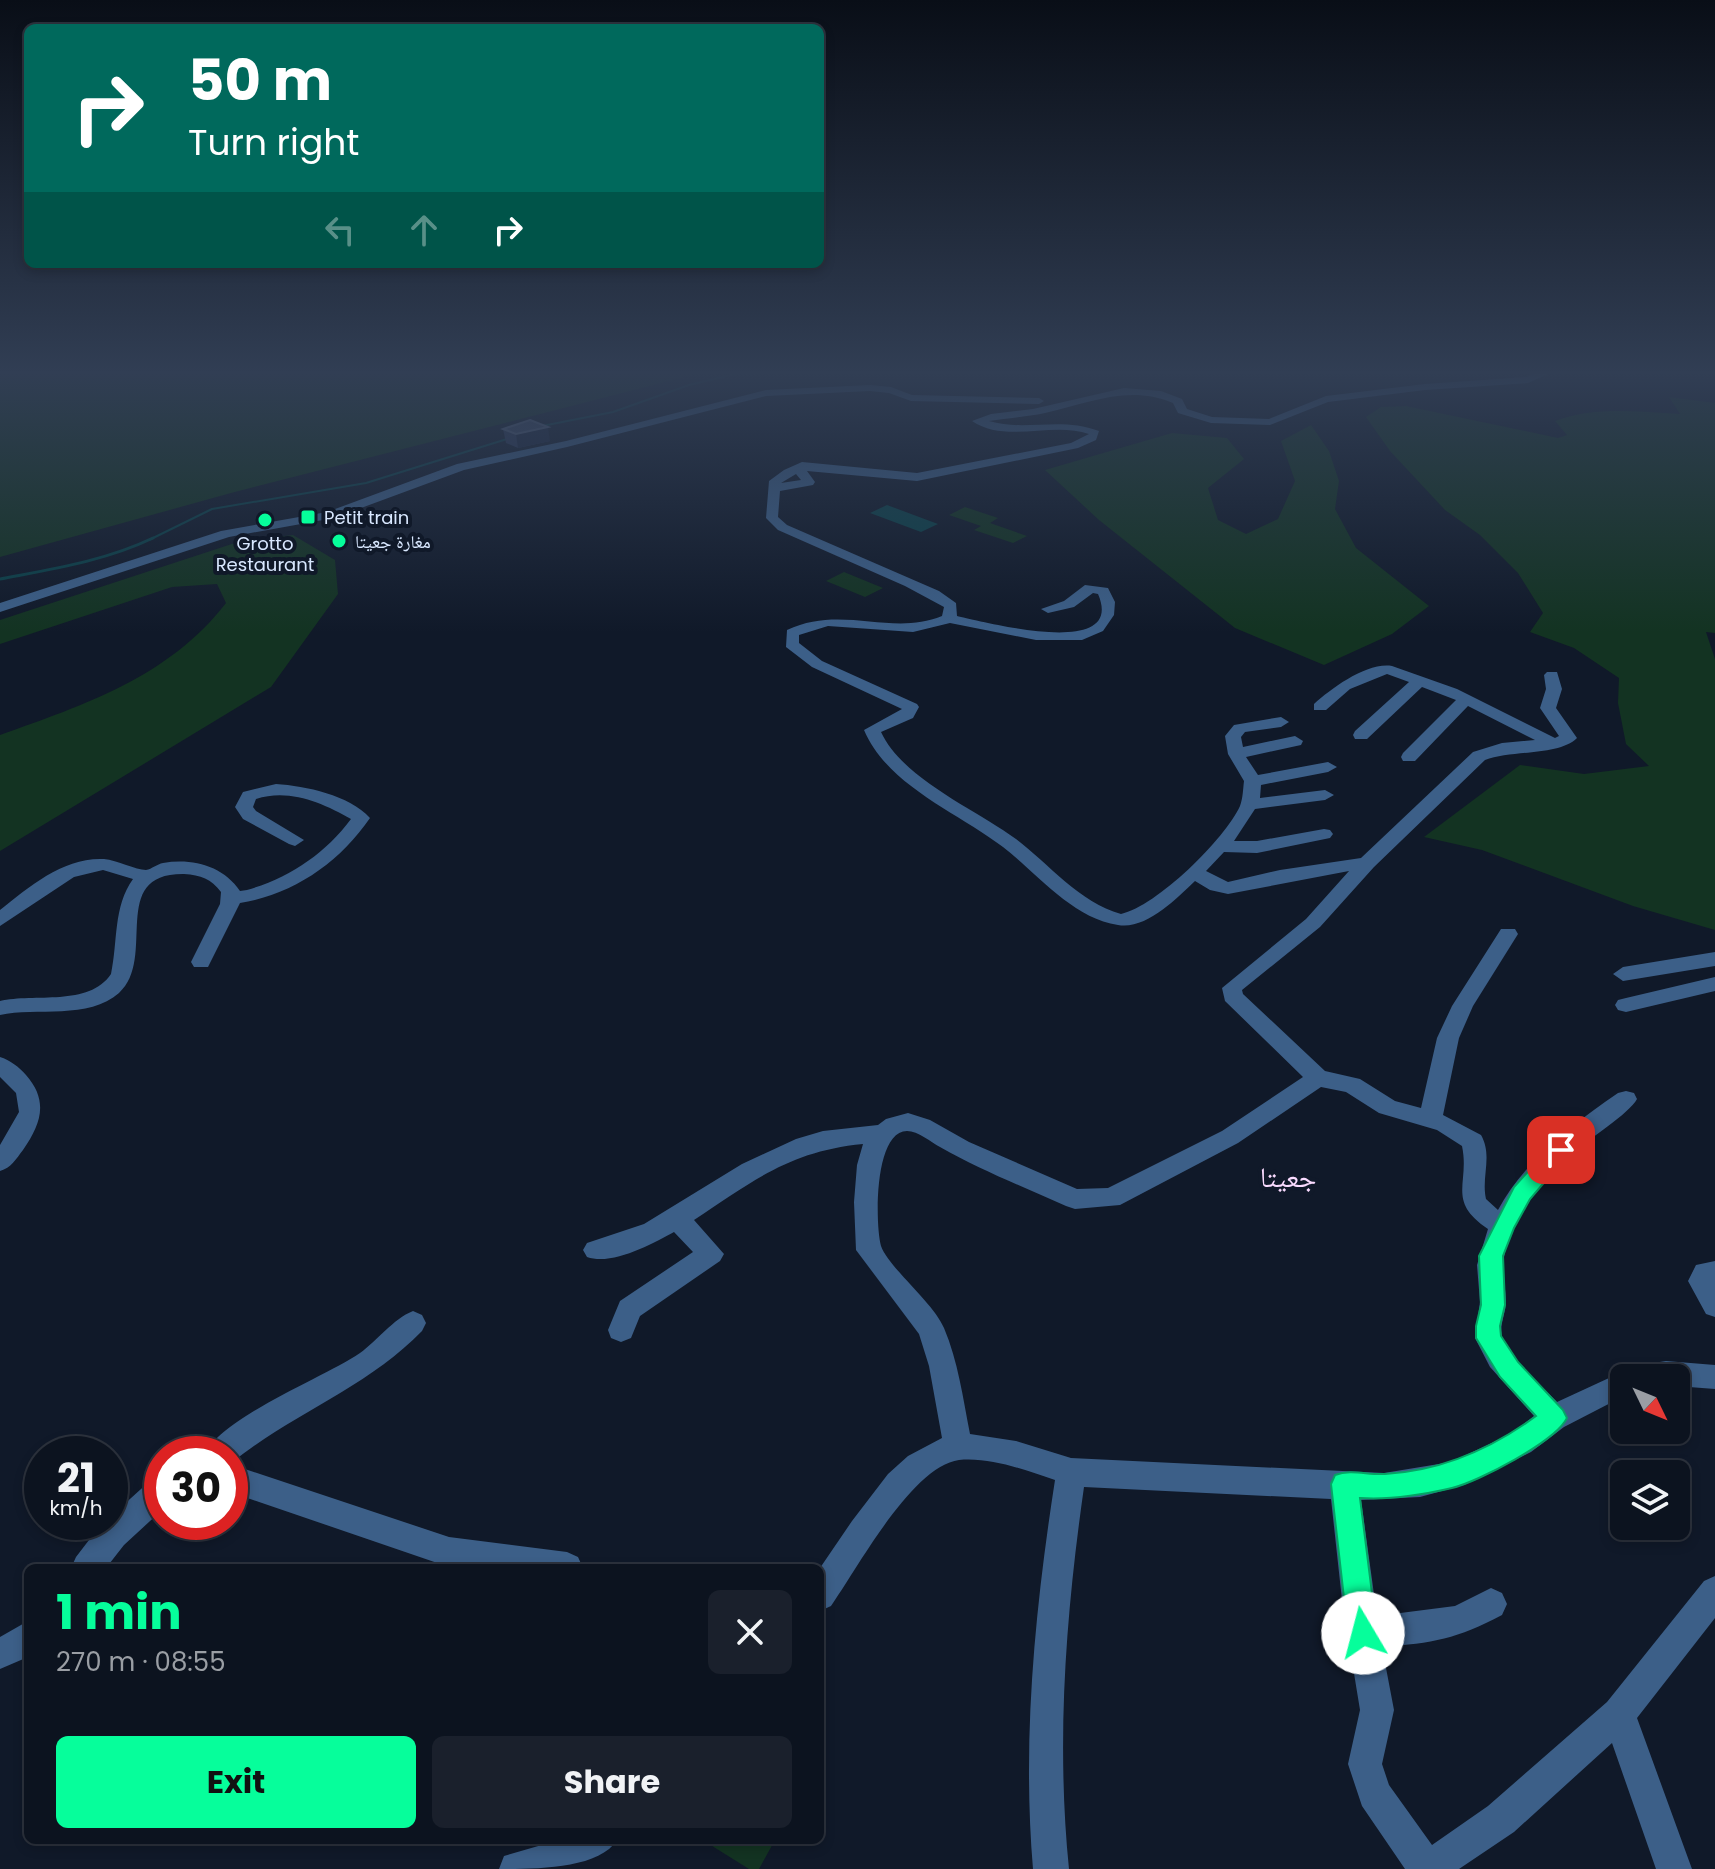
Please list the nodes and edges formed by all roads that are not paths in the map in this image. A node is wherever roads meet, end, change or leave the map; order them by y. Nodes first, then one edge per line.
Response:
1 (506, 457) edge
2 (1017, 457) edge
3 (802, 466) junction
4 (774, 488) junction
5 (0, 608) edge
6 (1048, 609) dead end
7 (949, 618) junction
8 (1552, 675) dead end
9 (1420, 680) junction
10 (1466, 699) junction
11 (1320, 707) dead end
12 (1281, 722) dead end
13 (1361, 735) dead end
14 (1295, 741) dead end
15 (1555, 744) junction
16 (1236, 754) junction
17 (1409, 757) dead end
18 (1328, 767) dead end
19 (1253, 781) junction
20 (1325, 795) dead end
21 (1249, 805) junction
22 (1324, 834) dead end
23 (295, 840) dead end
24 (1222, 846) junction
25 (1367, 863) junction
26 (1195, 873) junction
27 (145, 877) junction
28 (230, 899) junction
29 (0, 920) edge
30 (1508, 934) dead end
31 (1715, 959) edge
32 (201, 962) dead end
33 (1623, 974) dead end
34 (1715, 984) edge
35 (1626, 1005) dead end
36 (0, 1008) edge
37 (0, 1065) edge
38 (1318, 1078) junction
39 (1626, 1099) dead end
40 (1430, 1119) junction
41 (883, 1133) junction
42 (0, 1162) edge
43 (677, 1219) junction
44 (1503, 1226) junction
45 (596, 1250) dead end
46 (1715, 1272) edge
47 (1715, 1306) edge
48 (413, 1323) dead end
49 (621, 1330) dead end
50 (1690, 1375) edge
51 (1715, 1377) edge
52 (1610, 1389) edge
53 (1554, 1418) junction
54 (244, 1436) edge
55 (958, 1447) junction
56 (1071, 1472) junction
57 (248, 1484) edge
58 (1344, 1484) junction
59 (144, 1506) edge
60 (90, 1564) edge
61 (538, 1564) edge
62 (831, 1567) edge
63 (1715, 1592) edge
64 (1491, 1604) dead end
65 (1363, 1633) junction
66 (24, 1640) edge
67 (0, 1653) edge
68 (1619, 1714) junction
69 (593, 1844) edge
70 (517, 1869) edge
71 (1051, 1869) edge
72 (1427, 1869) edge
73 (1674, 1869) edge

1 - 5 street
2 - 3 street
3 - 4 street
3 - 4 street
4 - 7 street
6 - 7 street
7 - 26 street
8 - 15 street
9 - 10 street
9 - 11 street
9 - 13 street
10 - 15 street
10 - 17 street
12 - 16 street
14 - 16 street
15 - 25 street
16 - 19 street
18 - 19 street
19 - 21 street
20 - 21 street
21 - 24 street
22 - 24 street
23 - 28 street
24 - 26 street
25 - 26 street
25 - 38 street
27 - 28 street
27 - 29 street
27 - 36 street
28 - 32 street
30 - 40 street
31 - 33 street
34 - 35 street
37 - 42 street
38 - 40 street
38 - 41 street
39 - 44 street
40 - 44 street
41 - 43 street
41 - 55 street
43 - 45 street
43 - 49 street
44 - 53 street
46 - 47 street
48 - 54 street
50 - 51 street
52 - 53 street
53 - 58 street
55 - 56 street
55 - 62 street
56 - 58 street
56 - 71 street
57 - 61 street
58 - 65 street
59 - 60 street
63 - 68 street
64 - 65 street
65 - 72 street
66 - 67 street
68 - 72 street
68 - 73 street
69 - 70 street

